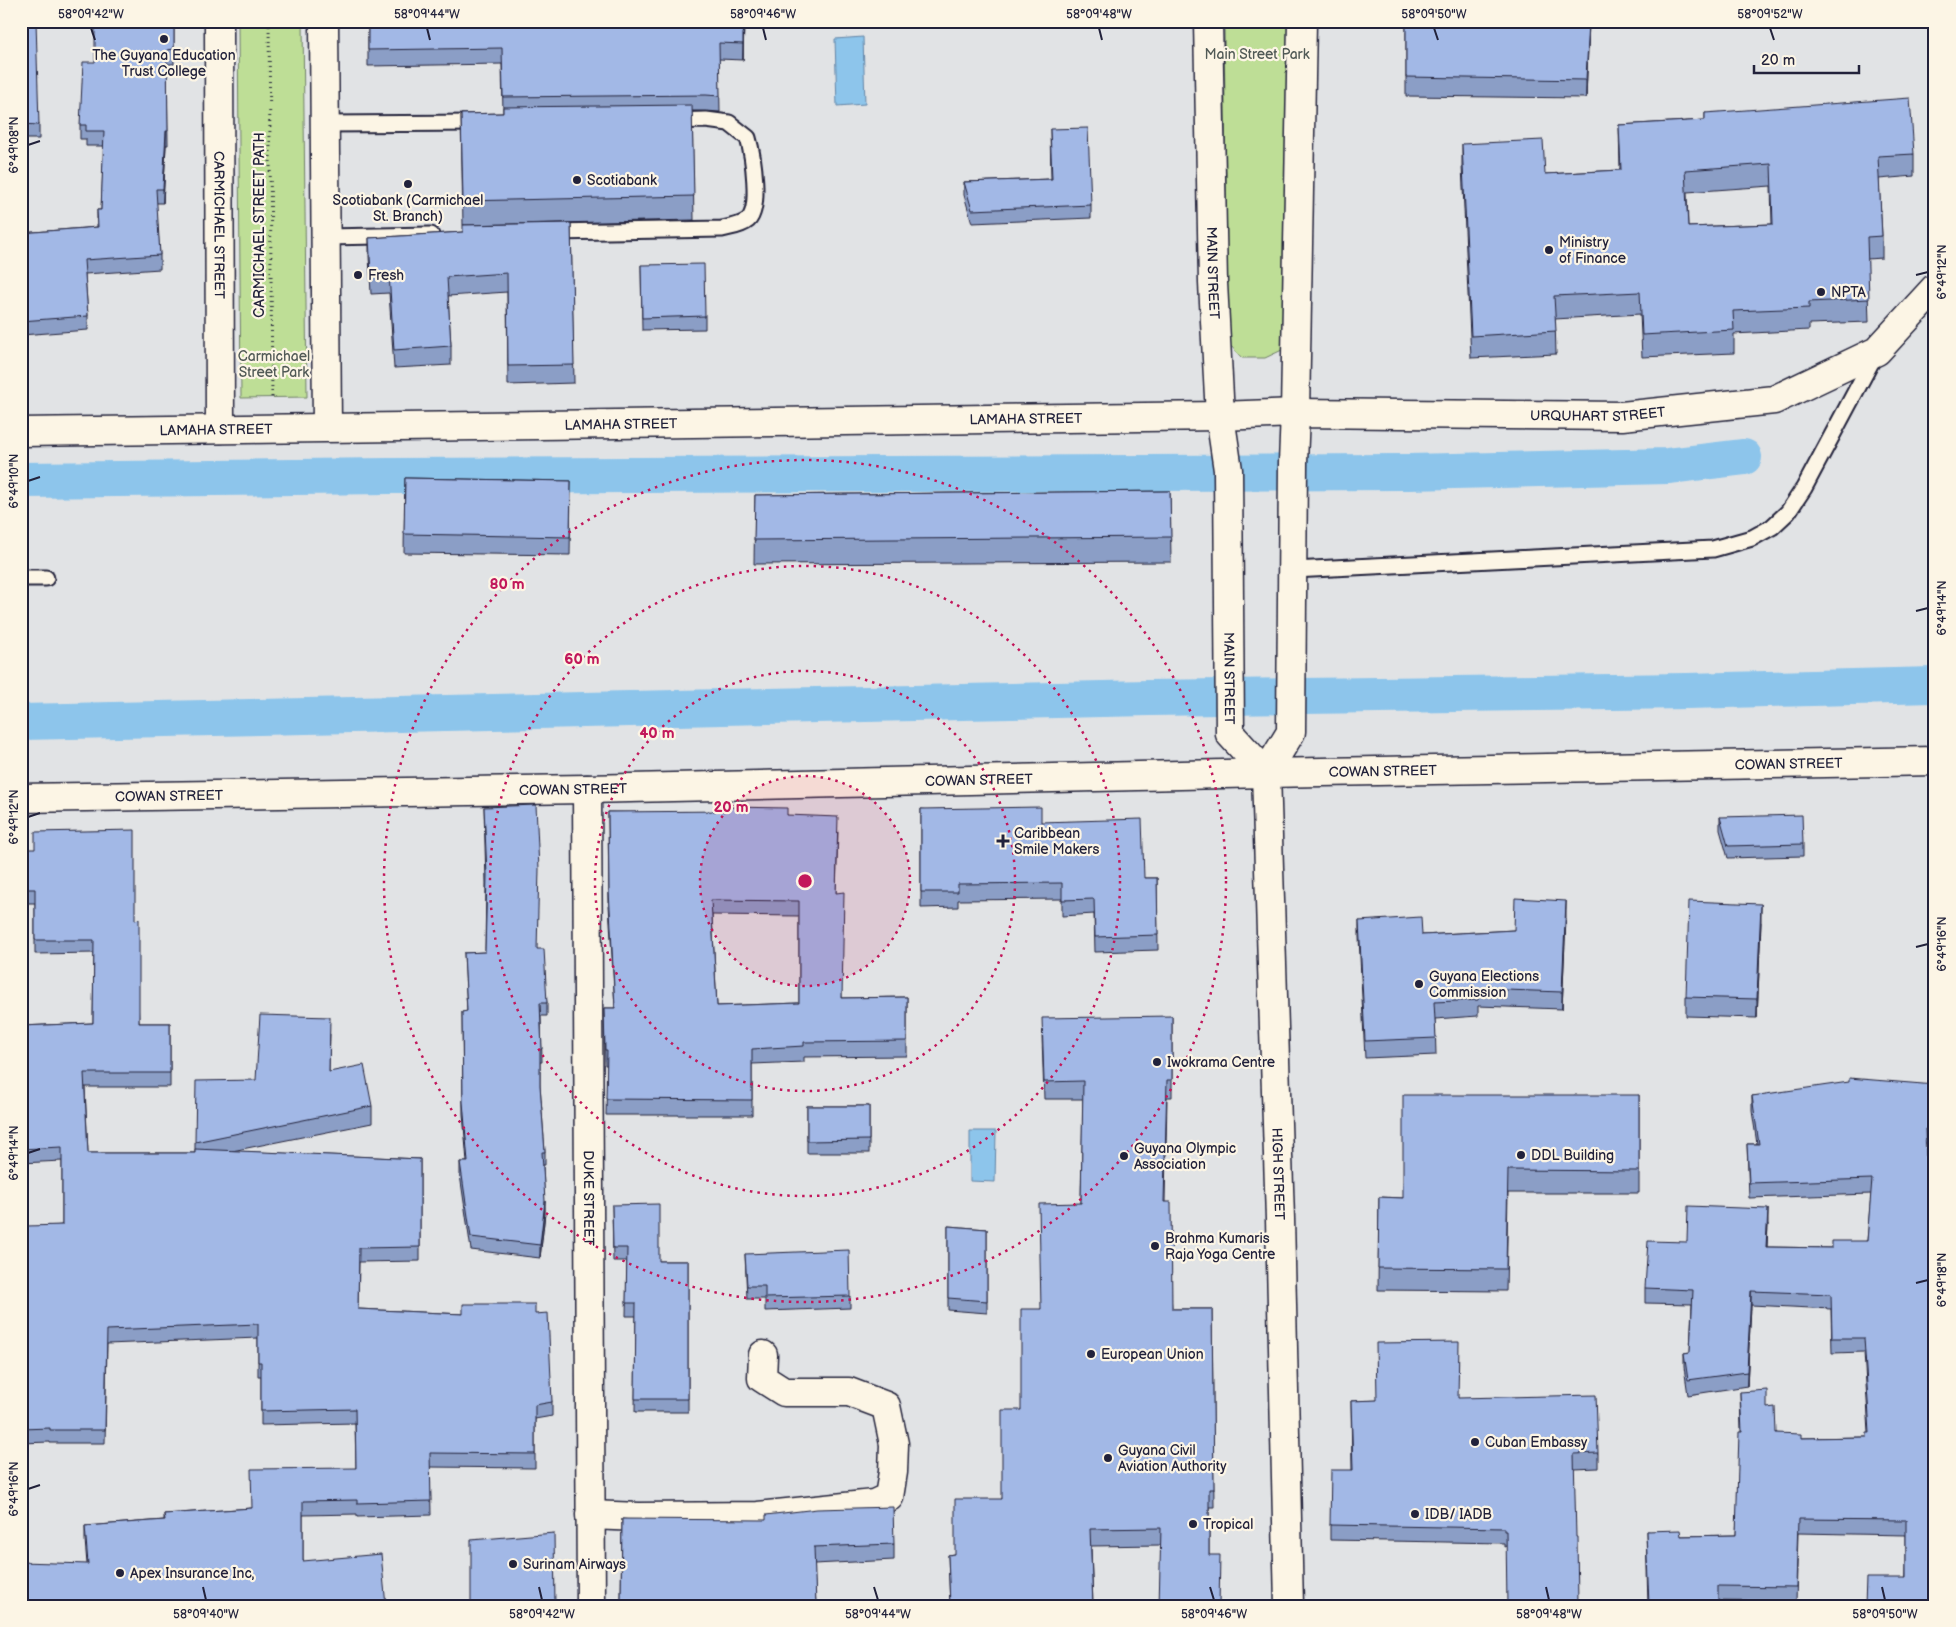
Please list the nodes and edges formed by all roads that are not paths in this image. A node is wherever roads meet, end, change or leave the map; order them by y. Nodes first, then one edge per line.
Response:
1 (219, 21) edge
2 (324, 21) edge
3 (1208, 21) edge
4 (1302, 21) edge
5 (657, 121) edge
6 (493, 123) edge
7 (325, 124) junction
8 (534, 233) edge
9 (444, 234) edge
10 (326, 237) junction
11 (1935, 288) edge
12 (1877, 351) junction
13 (1295, 413) junction
14 (1220, 416) junction
15 (327, 427) junction
16 (220, 429) junction
17 (21, 432) edge
18 (1293, 570) junction
19 (21, 578) edge
20 (46, 578) dead end
21 (1935, 761) edge
22 (1266, 773) junction
23 (587, 789) junction
24 (21, 798) edge
25 (763, 1355) dead end
26 (590, 1515) junction
27 (590, 1606) edge
28 (1289, 1606) edge

1 - 16 street, CARMICHAEL STREET
2 - 7 street
3 - 14 street, MAIN STREET
4 - 13 street
5 - 8 lane
6 - 7 lane
7 - 10 street
9 - 10 lane
10 - 15 street
11 - 12 street, URQUHART STREET
12 - 13 street, URQUHART STREET
12 - 18 lane
13 - 14 street, URQUHART STREET
13 - 18 street
14 - 15 street, LAMAHA STREET
14 - 22 street, MAIN STREET
15 - 16 street, LAMAHA STREET
16 - 17 street, LAMAHA STREET
18 - 22 street
19 - 20 lane
21 - 22 street, COWAN STREET
22 - 23 street, COWAN STREET
22 - 28 street, HIGH STREET
23 - 24 street, COWAN STREET
23 - 26 street, DUKE STREET
25 - 26 street
26 - 27 street, DUKE STREET

